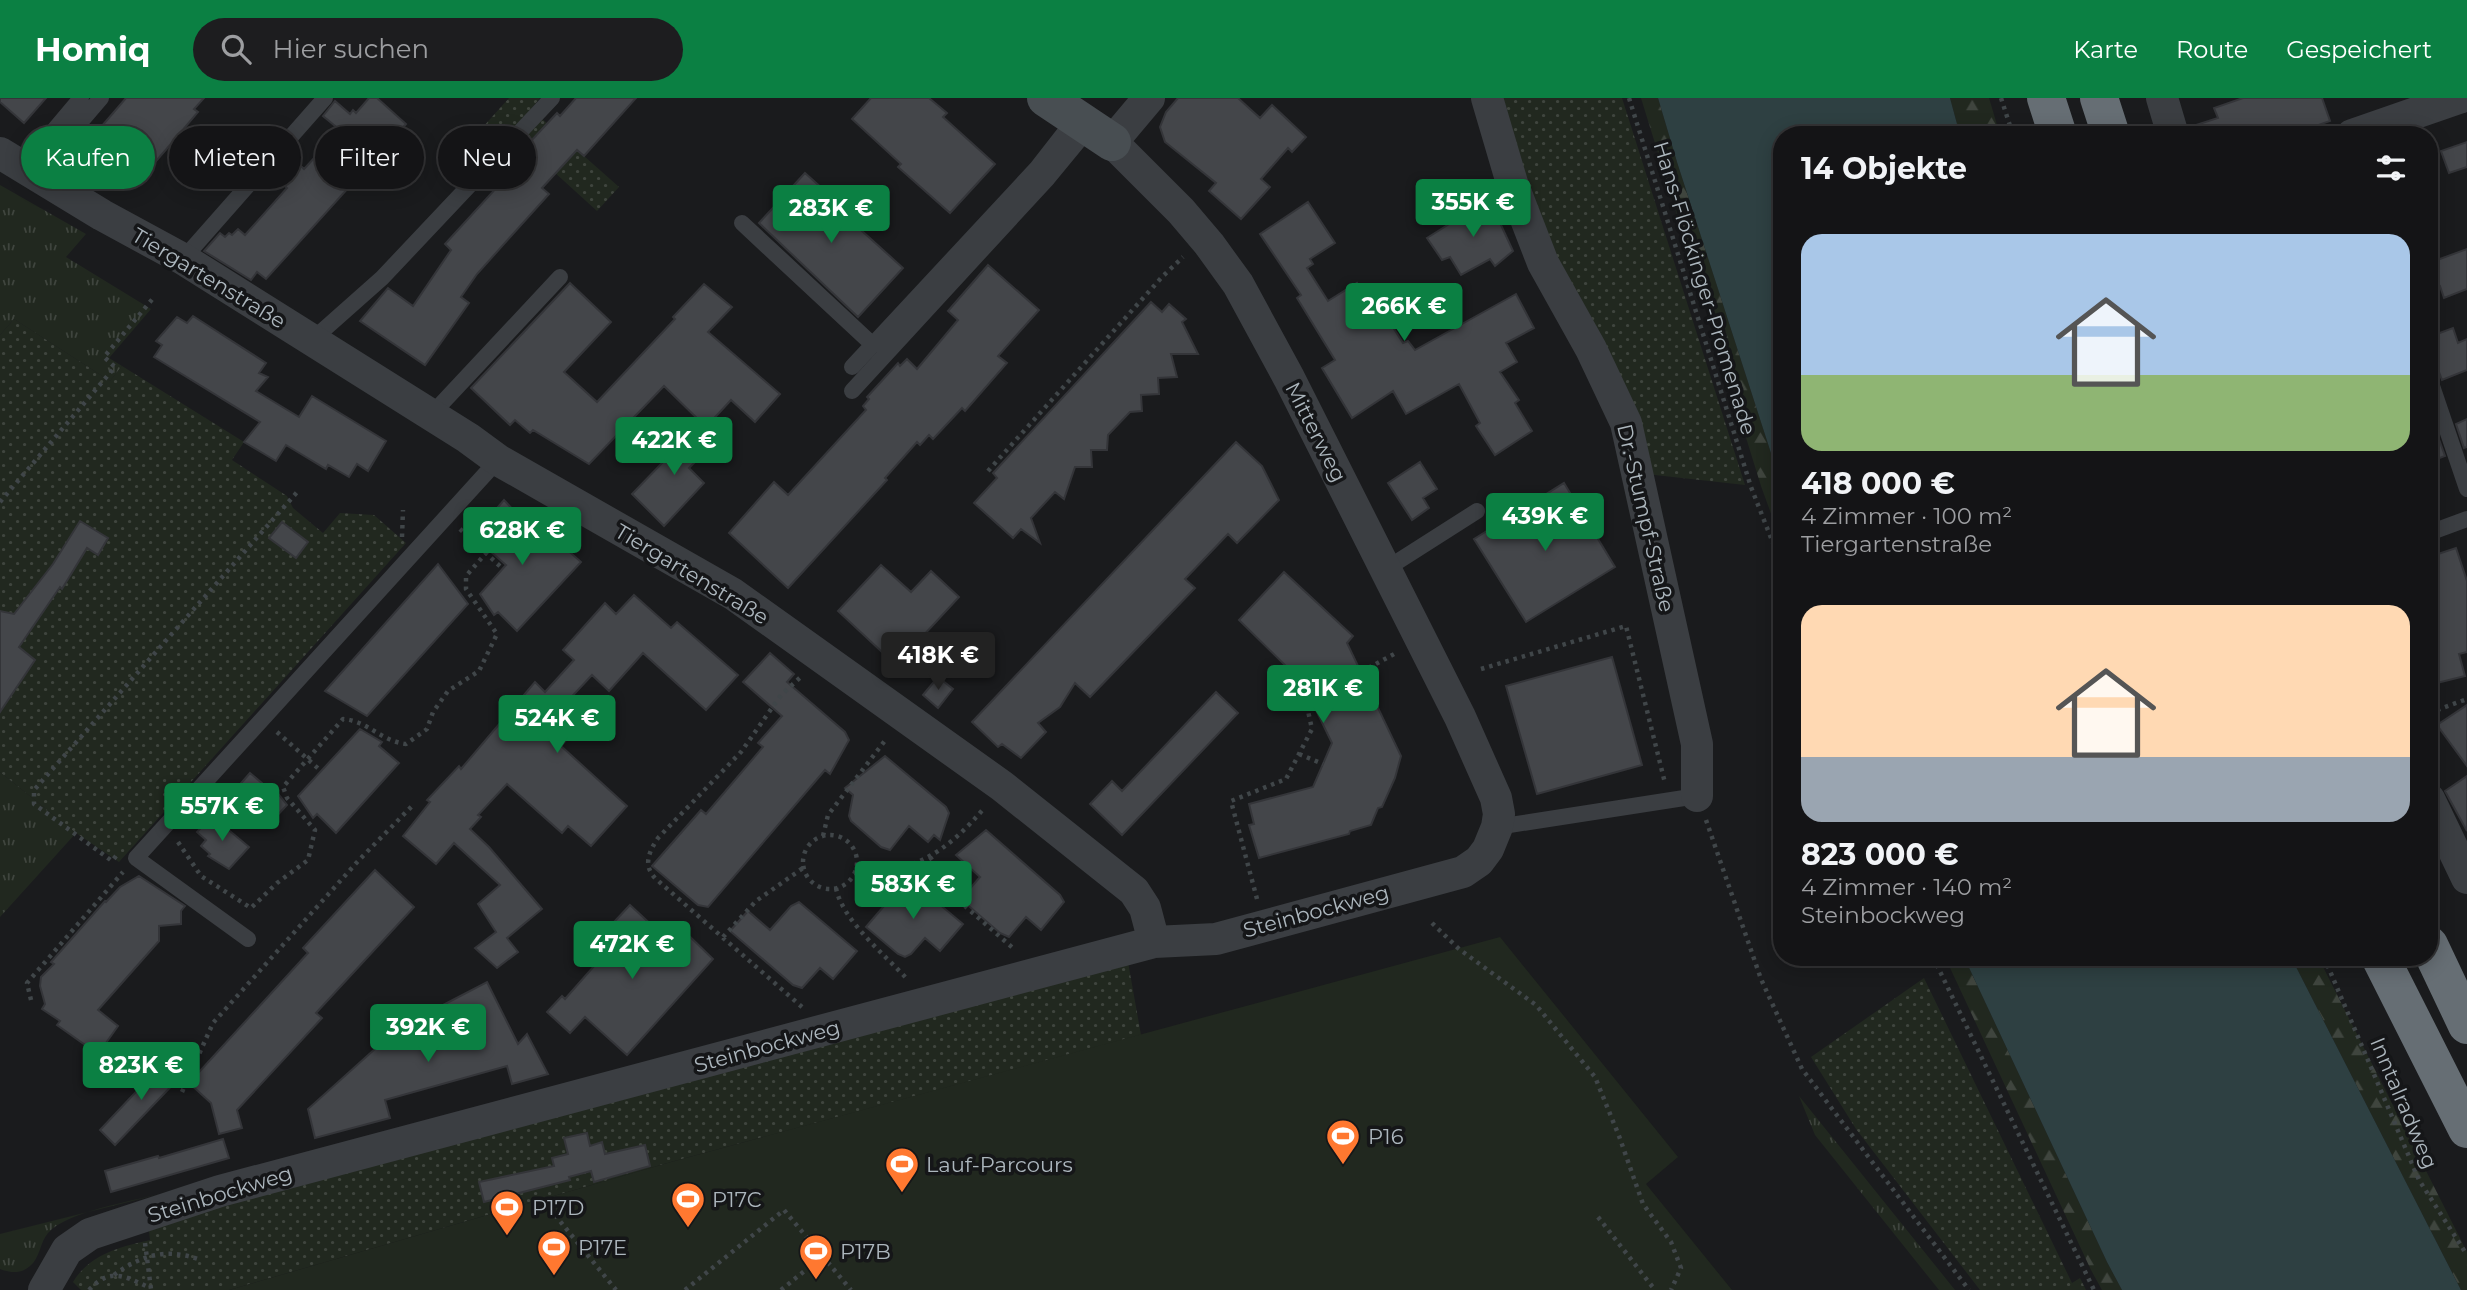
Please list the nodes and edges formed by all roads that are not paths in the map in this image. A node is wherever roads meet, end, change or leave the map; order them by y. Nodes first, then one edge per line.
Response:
1 (80, 98) edge
2 (101, 98) edge
3 (325, 98) edge
4 (552, 98) edge
5 (1149, 98) edge
6 (1488, 98) edge
7 (2046, 98) edge
8 (2099, 98) edge
9 (2162, 98) edge
10 (2459, 98) edge
11 (1081, 121) edge
12 (2055, 126) edge
13 (2108, 126) edge
14 (2170, 126) edge
15 (2378, 126) edge
16 (19, 165) edge
17 (742, 223) dead end
18 (183, 259) junction
19 (560, 277) dead end
20 (311, 341) junction
21 (873, 345) junction
22 (852, 367) dead end
23 (852, 391) dead end
24 (2438, 404) edge
25 (430, 416) junction
26 (498, 460) junction
27 (2467, 489) edge
28 (1477, 512) dead end
29 (2467, 519) edge
30 (2438, 530) edge
31 (1386, 569) junction
32 (1683, 798) joint
33 (2438, 818) edge
34 (1497, 827) junction
35 (2467, 878) edge
36 (247, 939) dead end
37 (1154, 942) junction
38 (2438, 964) edge
39 (2385, 966) edge
40 (2467, 1025) edge
41 (2467, 1129) edge
42 (44, 1290) edge

1 - 16 lane
2 - 16 lane
3 - 18 lane
4 - 20 lane
5 - 11 street
6 - 32 street, Dr.-Stumpf-Straße
7 - 12 highway
8 - 13 highway
9 - 14 street
10 - 15 street
11 - 21 lane
11 - 23 lane
11 - 31 street, Mitterweg
16 - 18 street, Tiergartenstraße
17 - 21 lane
18 - 20 street, Tiergartenstraße
19 - 25 lane
20 - 25 street, Tiergartenstraße
21 - 22 lane
24 - 27 lane
25 - 26 street, Tiergartenstraße
26 - 36 lane
26 - 37 street, Tiergartenstraße
28 - 31 lane
29 - 30 lane
31 - 34 street, Mitterweg
32 - 34 lane
33 - 35 street
34 - 37 street, Steinbockweg
37 - 42 street, Steinbockweg
38 - 40 highway
39 - 41 highway

